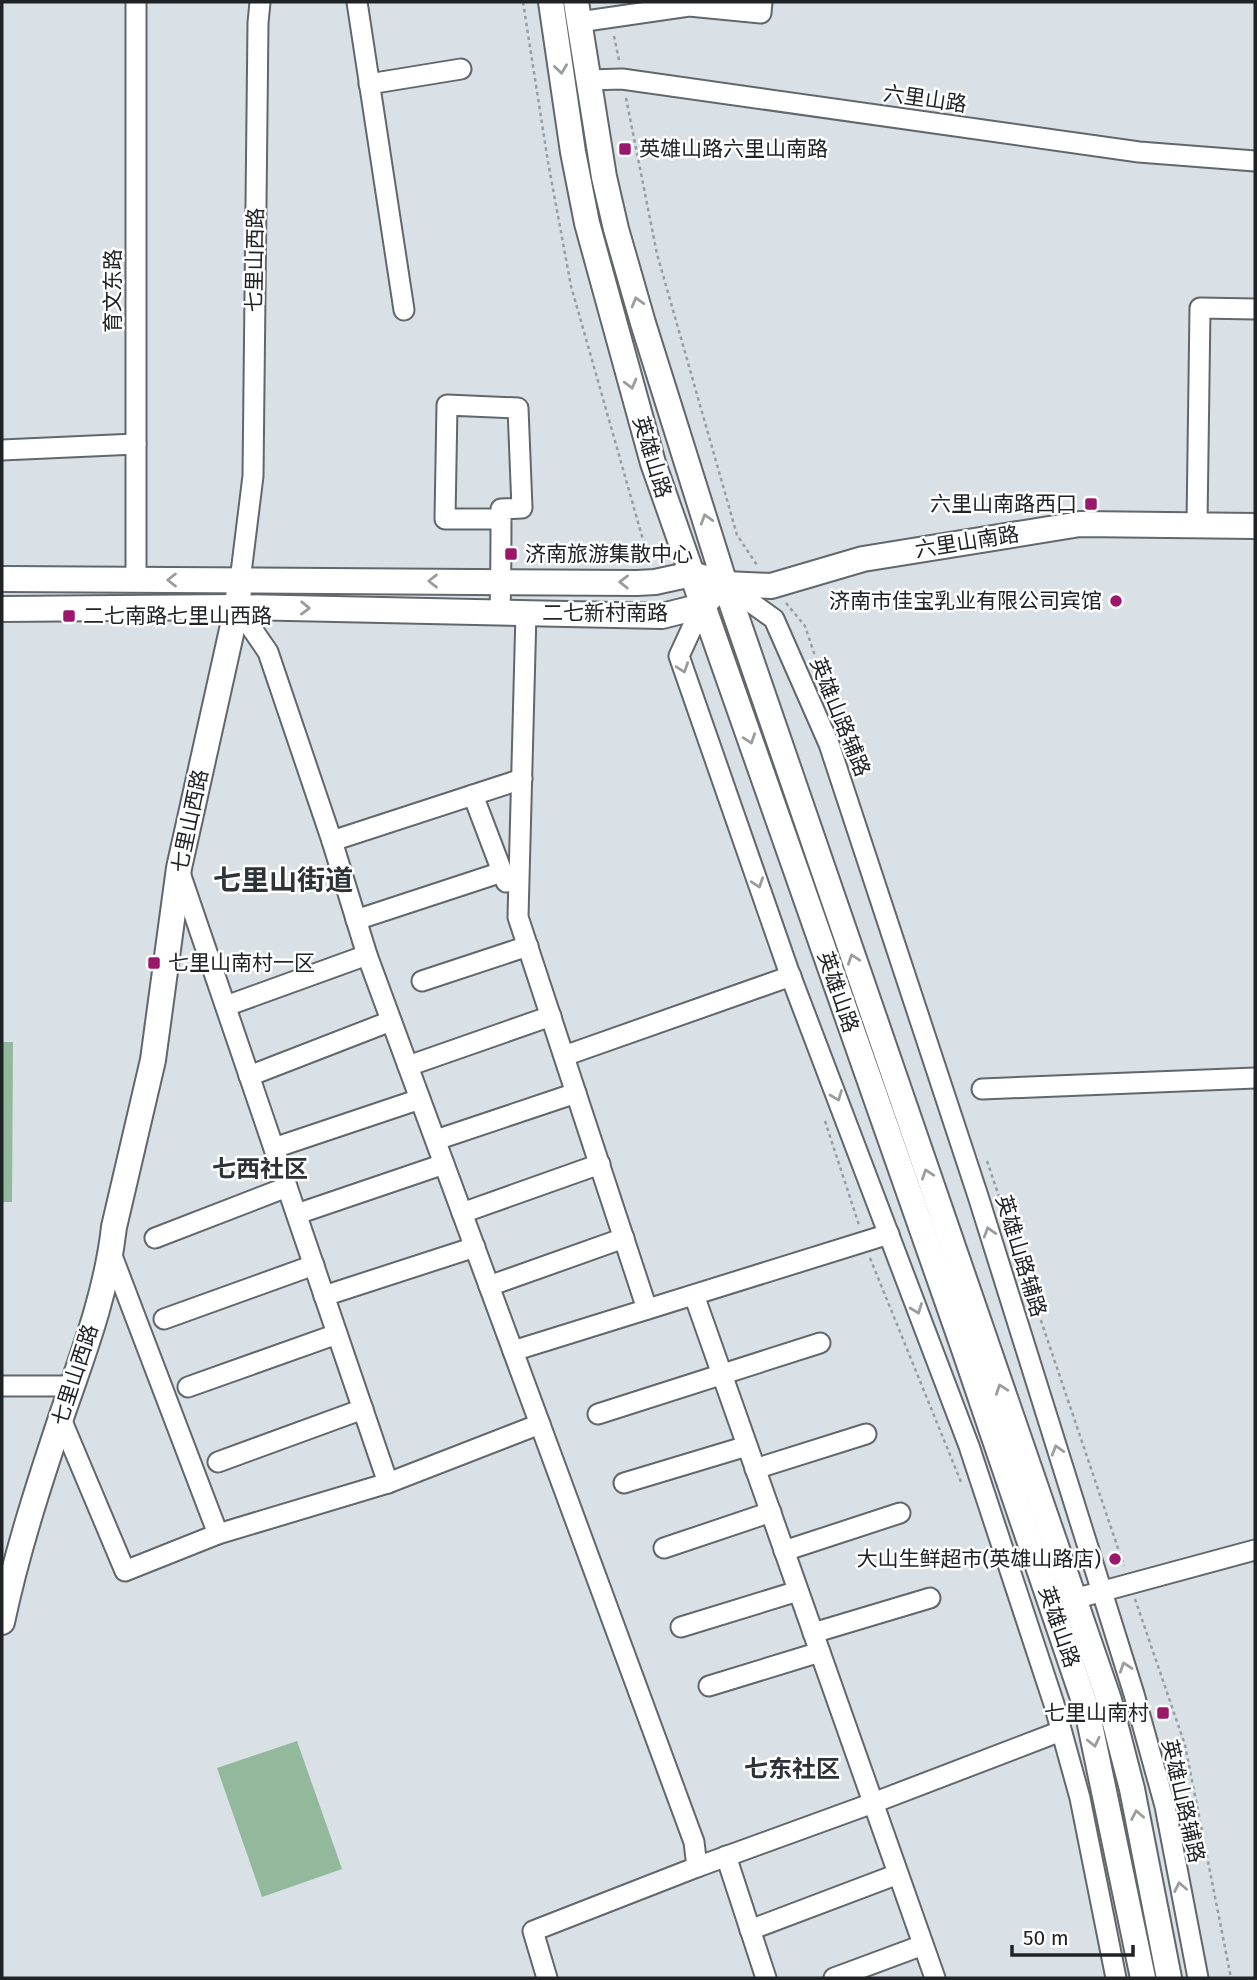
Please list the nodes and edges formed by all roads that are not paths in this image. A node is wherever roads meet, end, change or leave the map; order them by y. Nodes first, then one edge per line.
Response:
1 (136, 2) edge
2 (260, 2) edge
3 (357, 2) edge
4 (551, 2) edge
5 (762, 2) edge
6 (578, 12) edge
7 (461, 69) dead end
8 (588, 80) junction
9 (369, 84) junction
10 (1255, 161) edge
11 (1255, 309) edge
12 (404, 310) dead end
13 (136, 444) junction
14 (2, 450) edge
15 (501, 519) junction
16 (1197, 524) junction
17 (1255, 526) edge
18 (692, 574) junction
19 (2, 579) edge
20 (136, 580) junction
21 (240, 581) junction
22 (501, 581) junction
23 (725, 584) junction
24 (702, 606) junction
25 (237, 607) junction
26 (2, 608) edge
27 (500, 612) junction
28 (526, 613) junction
29 (522, 779) junction
30 (473, 795) junction
31 (332, 841) junction
32 (178, 868) junction
33 (502, 872) junction
34 (518, 916) junction
35 (356, 920) junction
36 (528, 946) junction
37 (367, 955) junction
38 (791, 976) junction
39 (422, 981) dead end
40 (226, 1006) junction
41 (551, 1016) junction
42 (391, 1021) junction
43 (564, 1056) junction
44 (408, 1066) junction
45 (249, 1076) junction
46 (1255, 1078) edge
47 (982, 1089) dead end
48 (576, 1093) junction
49 (420, 1099) junction
50 (436, 1140) junction
51 (274, 1148) junction
52 (444, 1164) junction
53 (600, 1164) junction
54 (287, 1187) junction
55 (462, 1213) junction
56 (297, 1214) junction
57 (889, 1234) junction
58 (155, 1238) dead end
59 (624, 1238) junction
60 (475, 1247) junction
61 (111, 1253) junction
62 (314, 1265) junction
63 (489, 1286) junction
64 (694, 1295) junction
65 (324, 1296) junction
66 (647, 1309) junction
67 (163, 1319) dead end
68 (337, 1334) junction
69 (820, 1343) dead end
70 (513, 1351) junction
71 (722, 1374) junction
72 (2, 1386) edge
73 (72, 1386) junction
74 (188, 1387) dead end
75 (363, 1409) junction
76 (598, 1414) dead end
77 (61, 1419) junction
78 (540, 1424) junction
79 (866, 1434) dead end
80 (747, 1446) junction
81 (218, 1461) dead end
82 (755, 1469) junction
83 (388, 1483) junction
84 (624, 1483) dead end
85 (771, 1512) junction
86 (900, 1513) dead end
87 (218, 1535) junction
88 (664, 1548) dead end
89 (1255, 1549) edge
90 (784, 1551) junction
91 (1101, 1590) junction
92 (798, 1591) junction
93 (930, 1598) dead end
94 (1074, 1599) junction
95 (2, 1622) edge
96 (681, 1627) dead end
97 (817, 1643) junction
98 (709, 1685) dead end
99 (1061, 1731) junction
100 (873, 1803) junction
101 (726, 1856) junction
102 (697, 1867) junction
103 (898, 1874) junction
104 (750, 1930) junction
105 (923, 1945) junction
106 (547, 1978) edge
107 (766, 1978) edge
108 (834, 1978) edge
109 (935, 1978) edge
110 (1116, 1978) edge
111 (1143, 1978) edge
112 (1170, 1978) edge
113 (1198, 1978) edge

1 - 13 street, 育文东路
2 - 21 street, 七里山西路
3 - 9 street
4 -> 18 main road, 英雄山路
5 - 6 street
6 - 8 main road, 英雄山路
7 - 9 street
8 - 10 street, 六里山路
23 -> 8 main road, 英雄山路
9 - 12 street
11 - 16 street
13 - 14 street
13 - 20 street, 育文东路
15 - 15 street
15 - 22 street
16 - 17 main road, 六里山南路
16 - 23 main road, 六里山南路
18 -> 22 main road, 二七新村南路
18 - 23 main road, 二七新村南路
18 - 24 main road, 英雄山路
19 - 20 main road, 二七新村南路
21 -> 20 main road, 二七新村南路
22 -> 21 main road, 二七新村南路
21 - 25 main road, 七里山西路
22 - 27 street
23 - 24 main road, 二七新村南路
91 -> 23 street, 英雄山路辅路
94 -> 23 main road, 英雄山路
24 - 28 main road, 二七新村南路
24 -> 38 street
24 -> 111 main road, 英雄山路
25 - 26 main road, 二七新村南路
25 -> 27 main road, 二七新村南路
25 - 31 street
25 - 32 main road, 七里山西路
27 - 28 main road, 二七新村南路
28 - 29 street
29 - 30 street
29 - 34 street
30 - 31 street
30 - 33 street
31 - 35 street
32 - 40 street
32 - 61 main road, 七里山西路
33 - 34 street
33 - 35 street
34 - 36 street
35 - 37 street
36 - 39 street
36 - 41 street
37 - 40 street
37 - 42 street
38 - 43 street
38 -> 57 street
40 - 45 street
41 - 43 street
41 - 44 street
42 - 44 street
42 - 45 street
43 - 48 street
44 - 49 street
45 - 51 street
46 - 47 street
48 - 50 street
48 - 53 street
49 - 50 street
49 - 51 street
50 - 52 street
51 - 54 street
52 - 55 street
52 - 56 street
53 - 55 street
53 - 59 street
54 - 56 street
54 - 58 street
55 - 60 street
56 - 62 street
57 - 64 street
57 -> 99 street
59 - 63 street
59 - 66 street
60 - 63 street
60 - 65 street
61 - 73 main road, 七里山西路
61 - 87 street
62 - 65 street
62 - 67 street
63 - 70 street
64 - 66 street
64 - 71 street
65 - 68 street
66 - 70 street
68 - 74 street
68 - 75 street
69 - 71 street
70 - 78 street
71 - 76 street
71 - 80 street
72 - 73 street
73 - 77 main road, 七里山西路
75 - 81 street
75 - 83 street
77 - 87 street
77 - 95 main road, 七里山西路
78 - 83 street
78 - 102 street
79 - 82 street
80 - 82 street
80 - 84 street
82 - 85 street
83 - 87 street
85 - 88 street
85 - 90 street
86 - 90 street
89 - 91 street
90 - 92 street
91 - 94 street
113 -> 91 street, 英雄山路辅路
92 - 96 street
92 - 97 street
93 - 97 street
112 -> 94 main road, 英雄山路
97 - 98 street
97 - 100 street
99 - 100 street
99 - 110 street
100 - 101 street
100 - 103 street
101 - 102 street
101 - 104 street
102 - 106 street
103 - 104 street
103 - 105 street
104 - 107 street
105 - 108 street
105 - 109 street

